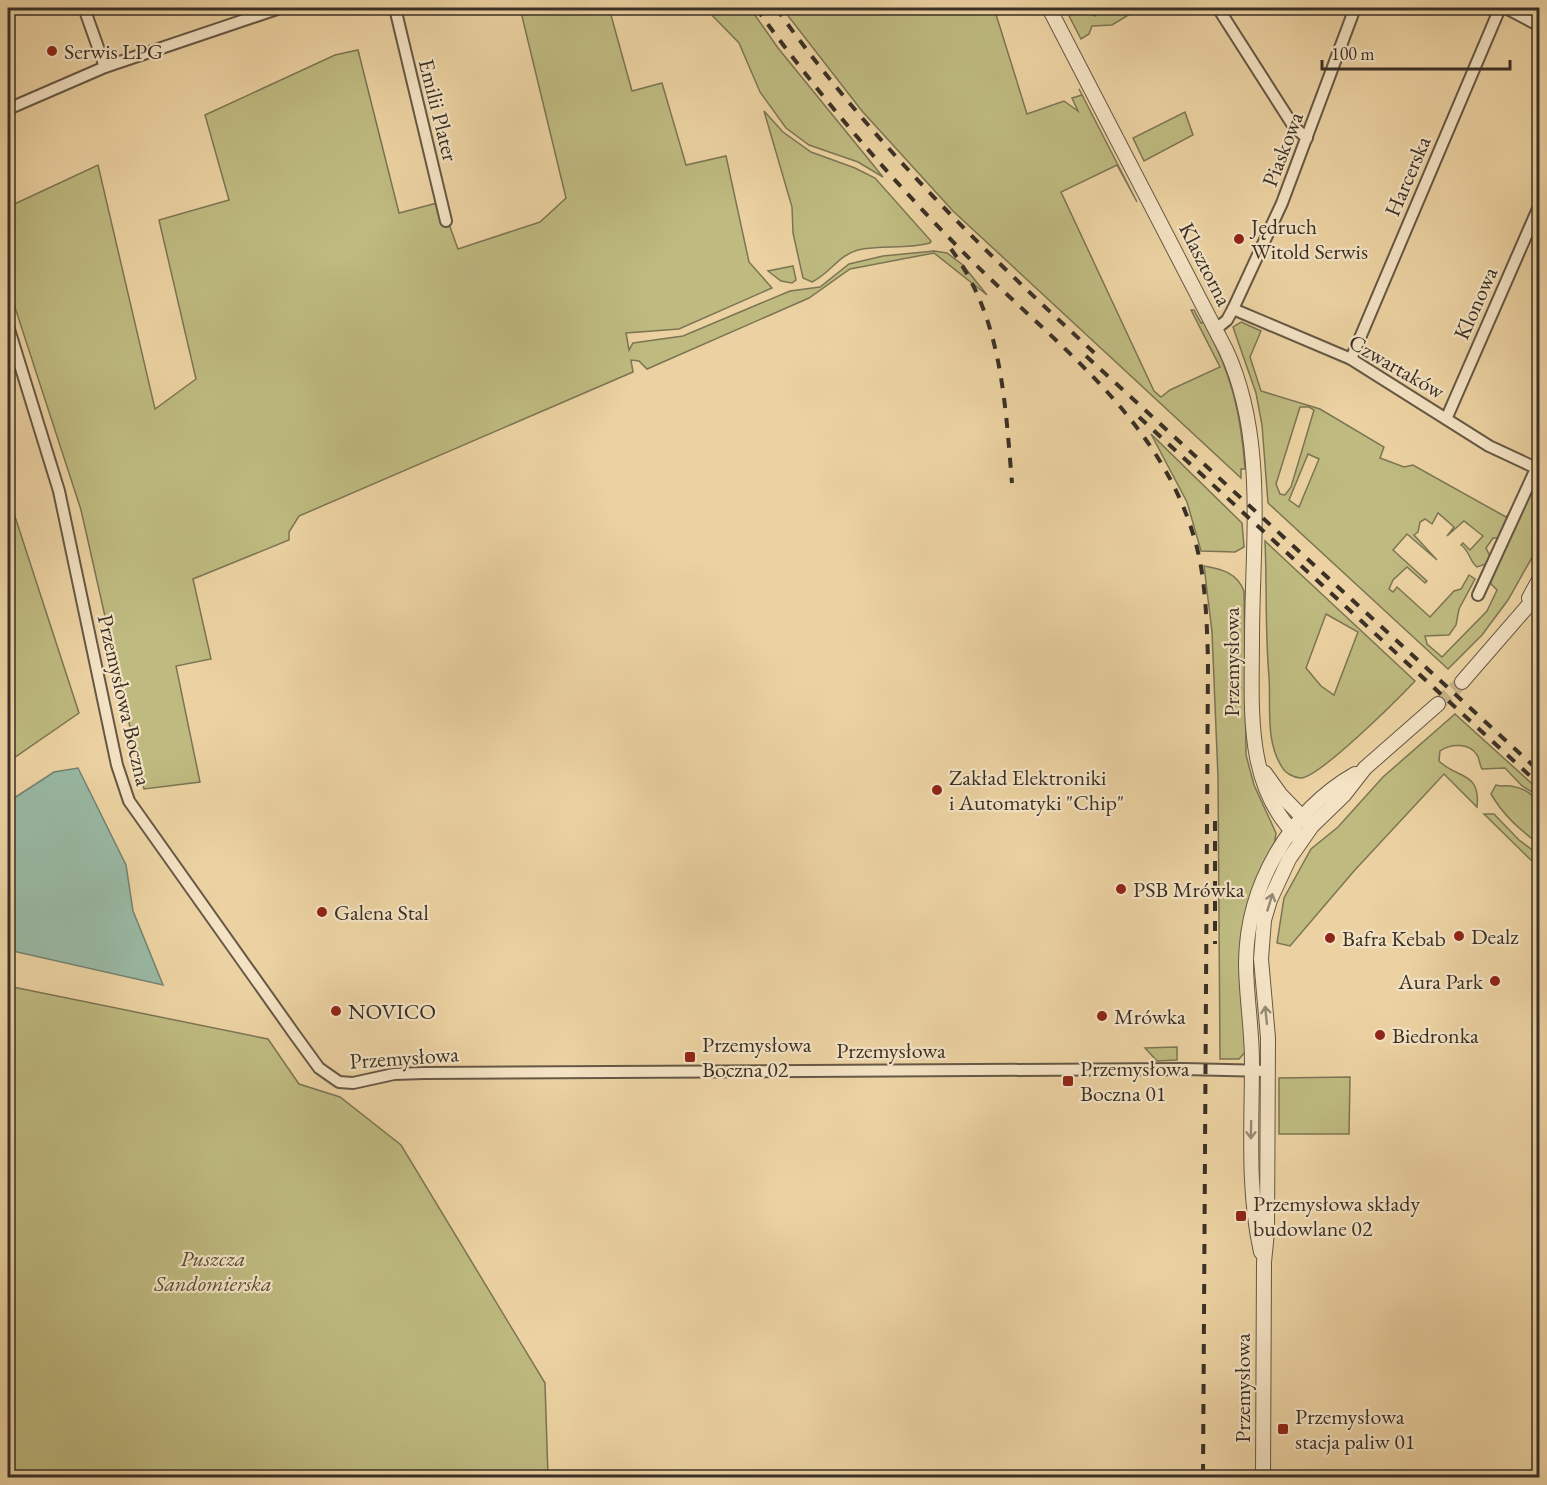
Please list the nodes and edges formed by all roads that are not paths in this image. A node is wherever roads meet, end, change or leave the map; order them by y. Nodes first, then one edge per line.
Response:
1 (84, 8) edge
2 (280, 8) edge
3 (395, 8) edge
4 (1049, 8) edge
5 (1218, 8) edge
6 (1355, 8) edge
7 (1500, 8) edge
8 (1511, 9) edge
9 (1539, 26) edge
10 (105, 67) junction
11 (8, 109) edge
12 (1307, 138) junction
13 (1539, 204) edge
14 (446, 221) dead end
15 (1233, 309) junction
16 (8, 326) edge
17 (1216, 329) junction
18 (1351, 360) junction
19 (1447, 417) junction
20 (1538, 464) edge
21 (1252, 560) joint
22 (1539, 578) edge
23 (1539, 592) edge
24 (1479, 595) dead end
25 (1523, 610) junction
26 (1462, 682) tunnel mouth
27 (1438, 704) tunnel mouth
28 (1259, 763) junction
29 (1307, 822) junction
30 (1296, 835) junction
31 (319, 1068) joint
32 (1252, 1071) junction
33 (1268, 1071) junction
34 (1264, 1262) junction
35 (1263, 1478) edge

1 - 10 street
2 - 10 street
3 - 14 street, Emilii Plater
4 - 17 street, Klasztorna
5 - 12 street
6 - 12 street, Piaskowa
7 - 18 street, Harcerska
8 - 9 street
10 - 11 street
12 - 15 street, Piaskowa
13 - 19 street, Klonowa
15 - 17 street, Piaskowa
15 - 18 street, Czwartaków
16 - 31 street, Przemysłowa Boczna
17 - 21 street, Klasztorna
18 - 19 street, Czwartaków
19 - 20 street, Czwartaków
20 - 24 street
21 - 28 street, Przemysłowa
22 - 25 street
23 - 25 street
25 - 26 street
27 - 29 street
28 - 29 street, Przemysłowa
28 - 30 street, Przemysłowa
29 - 30 street, Przemysłowa
30 - 32 street, Przemysłowa
33 -> 30 street, Przemysłowa
31 - 32 street, Przemysłowa
32 - 33 street, Przemysłowa
32 -> 34 street, Przemysłowa
33 - 34 street, Przemysłowa
34 - 35 street, Przemysłowa

